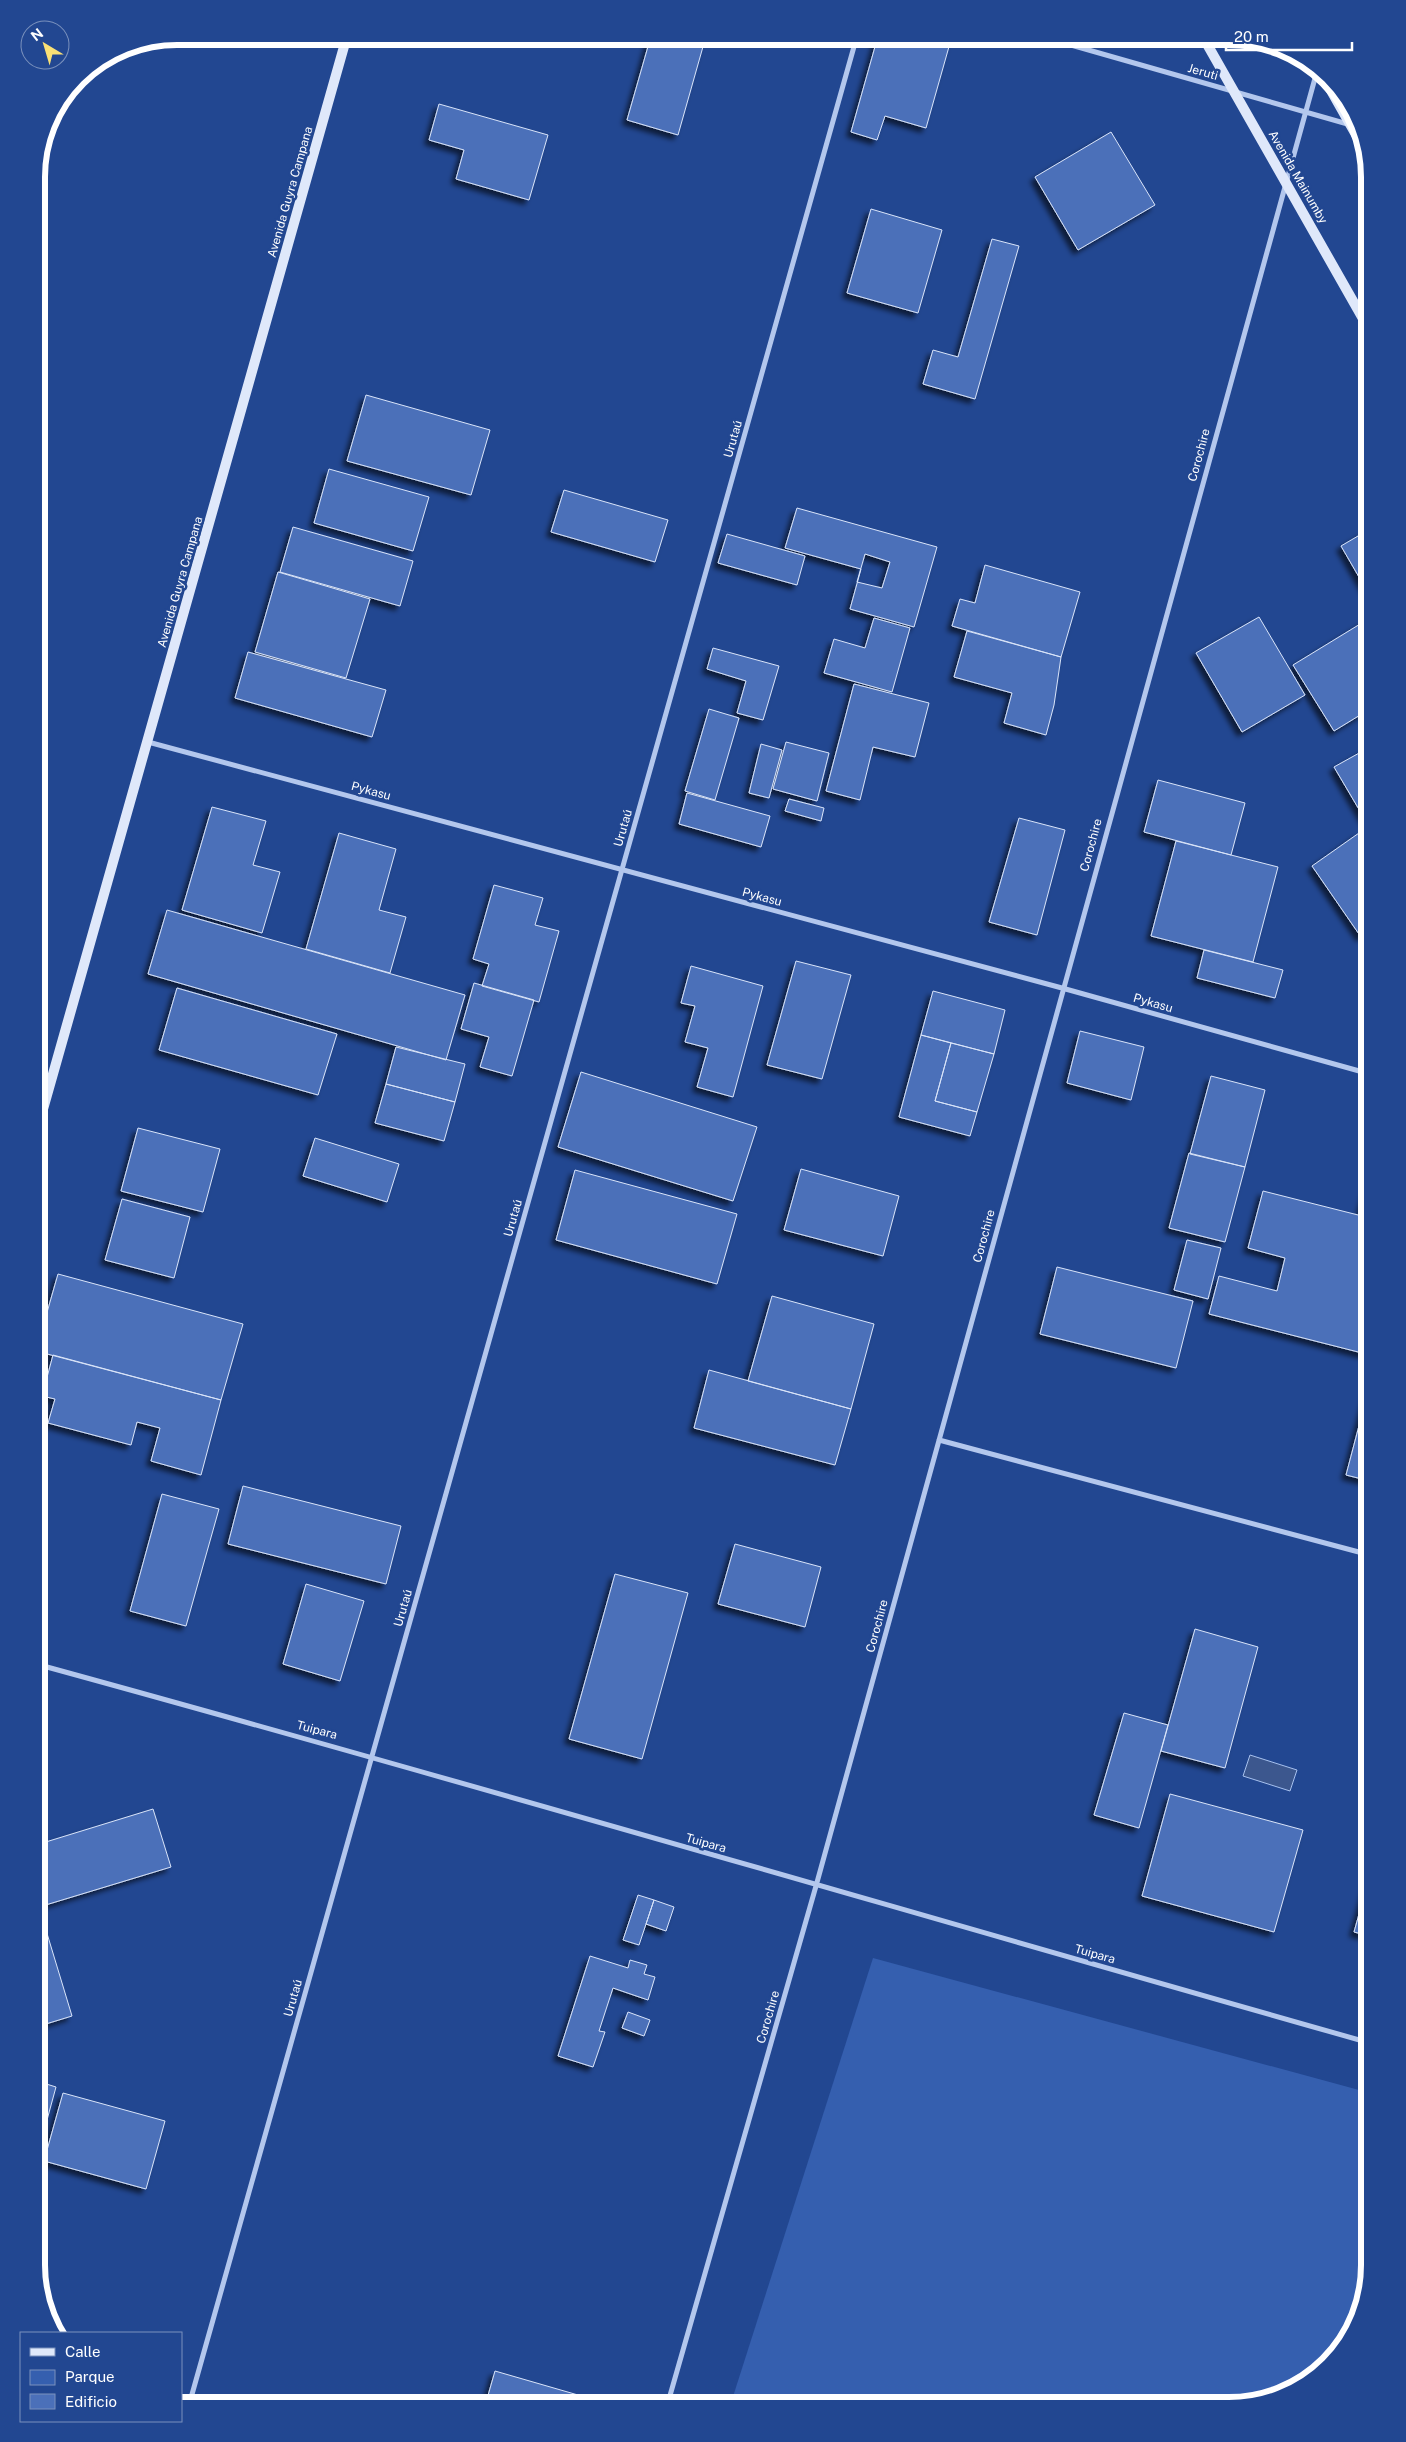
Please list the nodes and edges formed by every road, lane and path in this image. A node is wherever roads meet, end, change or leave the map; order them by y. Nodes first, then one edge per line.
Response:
1 (345, 45) edge
2 (854, 45) edge
3 (1074, 45) edge
4 (1208, 45) edge
5 (1315, 77) edge
6 (1234, 91) junction
7 (1305, 112) junction
8 (1350, 125) edge
9 (1285, 180) junction
10 (1361, 315) edge
11 (148, 742) junction
12 (622, 869) junction
13 (1062, 988) junction
14 (1361, 1071) edge
15 (45, 1102) edge
16 (939, 1440) junction
17 (1361, 1552) edge
18 (45, 1666) edge
19 (372, 1756) junction
20 (816, 1886) junction
21 (1361, 2040) edge
22 (192, 2397) edge
23 (670, 2397) edge

1 - 11 street, Avenida Guyra Campana
2 - 12 street, Urutaú
3 - 6 street, Jeruti
4 - 6 street, Avenida Mainumby
5 - 7 street, Corochire
6 - 7 street, Jeruti
6 - 9 street, Avenida Mainumby
7 - 8 street, Jeruti
7 - 9 street, Corochire
9 - 10 street, Avenida Mainumby
9 - 13 street, Corochire
11 - 12 street, Pykasu
11 - 15 street, Avenida Guyra Campana
12 - 13 street, Pykasu
12 - 19 street, Urutaú
13 - 14 street, Pykasu
13 - 16 street, Corochire
16 - 17 street
16 - 20 street, Corochire
18 - 19 street, Tuipara
19 - 20 street, Tuipara
19 - 22 street, Urutaú
20 - 21 street, Tuipara
20 - 23 street, Corochire

